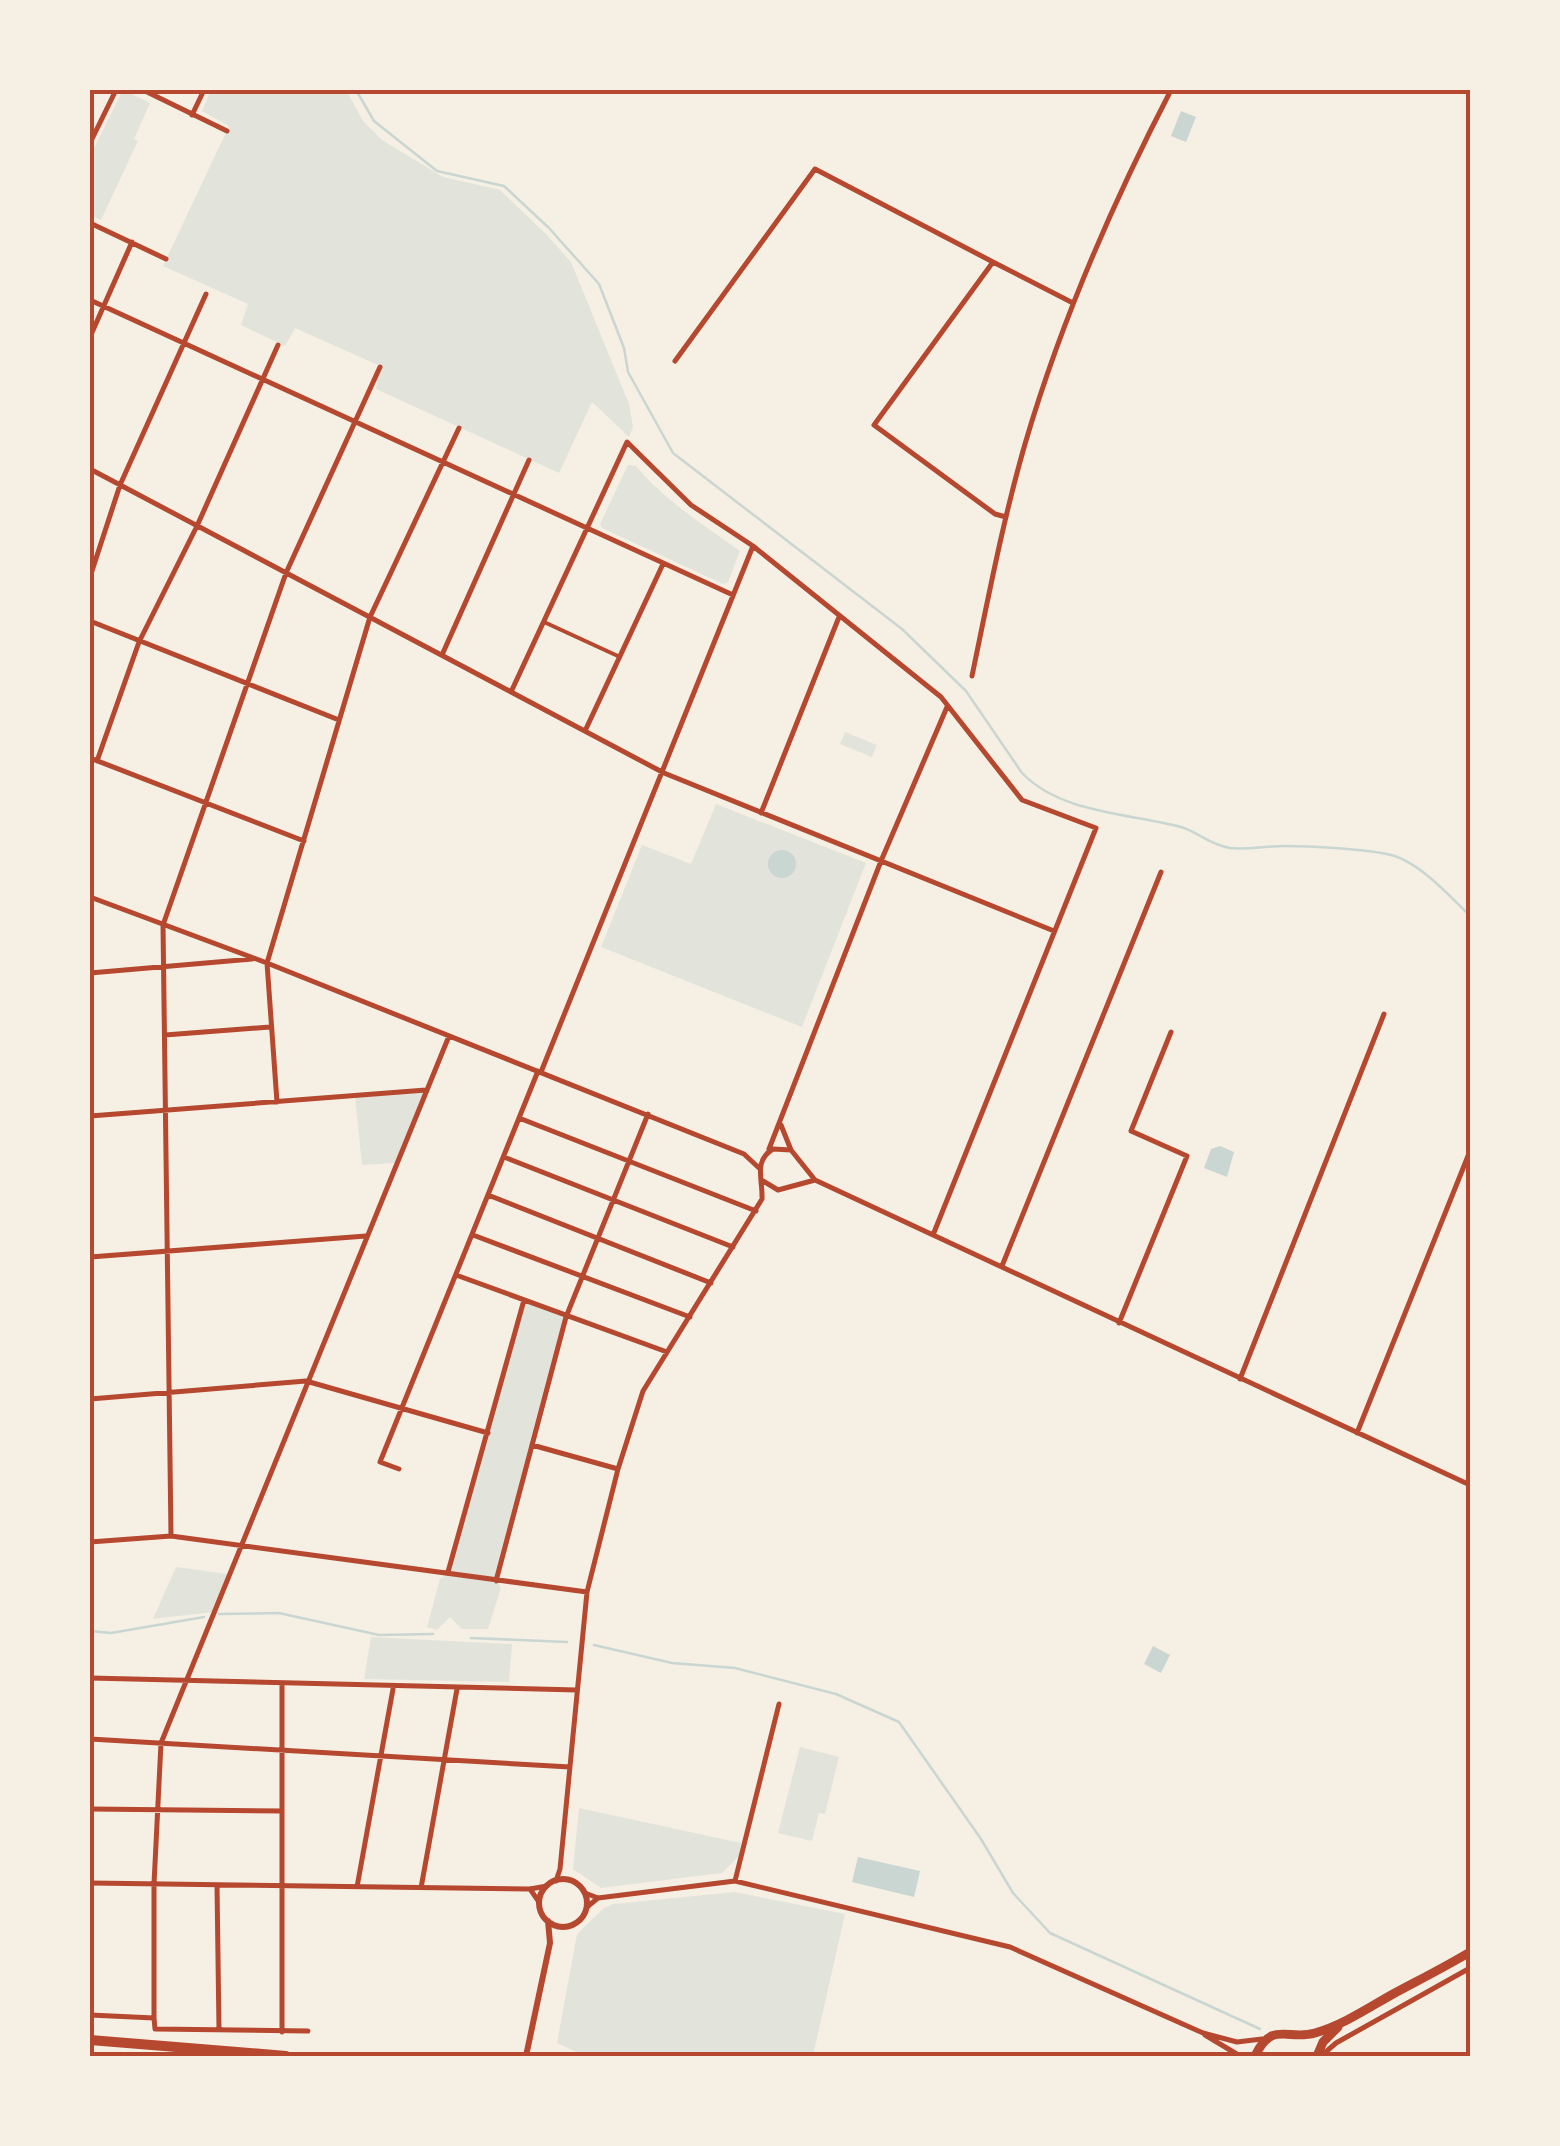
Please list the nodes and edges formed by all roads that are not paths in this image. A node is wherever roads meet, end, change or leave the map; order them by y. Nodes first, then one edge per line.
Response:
1 (116, 90) edge
2 (143, 90) edge
3 (204, 90) edge
4 (1170, 90) edge
5 (192, 115) junction
6 (227, 131) dead end
7 (90, 143) edge
8 (90, 224) edge
9 (132, 242) junction
10 (166, 259) dead end
11 (993, 262) junction
12 (206, 294) dead end
13 (90, 300) edge
14 (1073, 304) junction
15 (104, 306) junction
16 (90, 338) edge
17 (183, 344) junction
18 (278, 345) dead end
19 (674, 361) dead end
20 (380, 366) dead end
21 (262, 380) junction
22 (353, 423) junction
23 (459, 428) dead end
24 (530, 460) dead end
25 (444, 463) junction
26 (90, 469) edge
27 (120, 485) junction
28 (514, 495) junction
29 (1006, 517) junction
30 (196, 526) junction
31 (587, 528) junction
32 (752, 546) junction
33 (663, 564) junction
34 (286, 573) junction
35 (90, 577) edge
36 (733, 595) junction
37 (839, 616) junction
38 (370, 618) junction
39 (90, 621) edge
40 (544, 622) junction
41 (139, 642) junction
42 (442, 655) junction
43 (620, 657) junction
44 (972, 676) dead end
45 (246, 685) junction
46 (511, 692) junction
47 (947, 707) junction
48 (338, 720) junction
49 (585, 731) junction
50 (94, 759) edge
51 (664, 773) junction
52 (206, 803) junction
53 (761, 813) junction
54 (304, 840) junction
55 (882, 862) junction
56 (1161, 872) dead end
57 (90, 896) edge
58 (163, 925) junction
59 (1054, 931) junction
60 (256, 959) junction
61 (268, 964) junction
62 (163, 968) junction
63 (90, 973) edge
64 (1384, 1014) dead end
65 (270, 1027) junction
66 (1171, 1032) dead end
67 (165, 1035) junction
68 (449, 1036) junction
69 (540, 1071) junction
70 (426, 1090) junction
71 (278, 1102) junction
72 (164, 1110) junction
73 (648, 1114) junction
74 (90, 1116) edge
75 (519, 1118) junction
76 (782, 1125) junction
77 (791, 1150) junction
78 (1470, 1151) edge
79 (767, 1153) junction
80 (744, 1154) junction
81 (504, 1157) junction
82 (629, 1160) junction
83 (802, 1167) junction
84 (760, 1168) junction
85 (815, 1180) junction
86 (763, 1181) junction
87 (790, 1188) junction
88 (778, 1190) junction
89 (488, 1195) junction
90 (613, 1199) junction
91 (762, 1199) junction
92 (756, 1211) junction
93 (472, 1234) junction
94 (933, 1235) junction
95 (366, 1236) junction
96 (598, 1237) junction
97 (733, 1247) junction
98 (167, 1250) junction
99 (90, 1257) edge
100 (1002, 1266) junction
101 (456, 1275) junction
102 (583, 1276) junction
103 (711, 1283) junction
104 (524, 1300) junction
105 (566, 1317) junction
106 (690, 1318) junction
107 (1120, 1323) junction
108 (668, 1352) junction
109 (1240, 1379) junction
110 (306, 1382) junction
111 (168, 1391) junction
112 (90, 1398) edge
113 (402, 1406) junction
114 (488, 1433) junction
115 (1357, 1433) junction
116 (532, 1445) junction
117 (399, 1469) dead end
118 (618, 1469) junction
119 (1470, 1486) edge
120 (171, 1536) junction
121 (90, 1542) edge
122 (240, 1546) junction
123 (448, 1573) junction
124 (496, 1580) junction
125 (587, 1592) junction
126 (90, 1678) edge
127 (186, 1679) junction
128 (282, 1683) junction
129 (394, 1688) junction
130 (456, 1689) junction
131 (577, 1690) junction
132 (779, 1704) dead end
133 (90, 1738) edge
134 (161, 1743) junction
135 (283, 1749) junction
136 (380, 1756) junction
137 (443, 1760) junction
138 (570, 1766) junction
139 (90, 1809) edge
140 (156, 1810) junction
141 (282, 1811) junction
142 (560, 1880) junction
143 (734, 1880) junction
144 (90, 1883) edge
145 (154, 1884) junction
146 (217, 1884) junction
147 (283, 1886) junction
148 (547, 1886) junction
149 (357, 1887) junction
150 (421, 1888) junction
151 (530, 1889) junction
152 (585, 1894) junction
153 (598, 1898) junction
154 (540, 1902) junction
155 (587, 1906) junction
156 (548, 1921) junction
157 (566, 1927) junction
158 (550, 1943) junction
159 (1470, 1952) edge
160 (1470, 1968) edge
161 (90, 2015) edge
162 (154, 2018) junction
163 (1344, 2022) junction
164 (220, 2030) junction
165 (282, 2032) junction
166 (308, 2032) dead end
167 (1202, 2033) junction
168 (1295, 2034) junction
169 (1272, 2036) junction
170 (90, 2040) edge
171 (526, 2054) edge
172 (286, 2056) edge
173 (1240, 2056) edge
174 (1255, 2056) edge
175 (1318, 2056) edge

1 - 7 street
2 - 5 street
3 - 5 street
4 - 14 street
5 - 6 street
8 - 9 street
9 - 10 street
9 - 15 street
11 - 14 street
11 - 19 street
11 - 29 street
12 - 17 street
13 - 15 street
14 - 29 street
15 - 16 street
15 - 17 street
17 - 21 street
17 - 27 street
18 - 21 street
20 - 22 street
21 - 22 street
21 - 30 street
22 - 25 street
22 - 34 street
23 - 25 street
24 - 28 street
25 - 28 street
25 - 38 street
26 - 27 street
27 - 30 street
27 - 35 street
28 - 31 street
28 - 42 street
29 - 44 street
30 - 34 street
30 - 41 street
31 - 32 street
31 - 33 street
31 - 40 street
32 - 36 street
32 - 37 street
33 - 36 street
33 - 43 street
34 - 38 street
34 - 45 street
36 - 51 street
37 - 47 street
37 - 53 street
38 - 42 street
38 - 48 street
39 - 41 street
40 - 43 street
40 - 46 street
41 - 45 street
41 - 50 street
42 - 46 street
43 - 49 street
45 - 48 street
45 - 52 street
46 - 49 street
47 - 55 street
47 - 59 street
48 - 54 street
49 - 51 street
50 - 52 street
51 - 53 street
51 - 69 street
52 - 54 street
52 - 58 street
53 - 55 street
54 - 61 street
55 - 59 street
55 - 76 street
56 - 100 street
57 - 58 street
58 - 60 street
58 - 62 street
59 - 94 street
60 - 61 street
60 - 62 street
61 - 65 street
61 - 68 street
62 - 63 street
62 - 67 street
64 - 109 street
65 - 67 street
65 - 71 street
66 - 107 street
67 - 72 street
68 - 69 street
68 - 70 street
69 - 73 street
69 - 75 street
70 - 71 street
70 - 95 street
71 - 72 street
72 - 74 street
72 - 98 street
73 - 80 street
73 - 82 street
75 - 81 street
75 - 82 street
76 - 77 street
76 - 79 street
77 - 79 street
77 - 83 street
78 - 115 street
79 - 80 street
79 - 84 street
80 - 84 street
81 - 89 street
81 - 90 street
82 - 90 street
82 - 92 street
83 - 85 street
83 - 87 street
84 - 86 street
85 - 87 street
85 - 94 street
86 - 88 street
86 - 91 street
87 - 88 street
88 - 91 street
89 - 93 street
89 - 96 street
90 - 96 street
90 - 97 street
91 - 92 street
92 - 97 street
93 - 101 street
93 - 102 street
94 - 100 street
95 - 98 street
95 - 110 street
96 - 102 street
96 - 103 street
97 - 103 street
98 - 99 street
98 - 111 street
100 - 107 street
101 - 104 street
101 - 113 street
102 - 105 street
102 - 106 street
103 - 106 street
104 - 105 street
104 - 114 street
105 - 108 street
105 - 116 street
106 - 108 street
107 - 109 street
108 - 118 street
109 - 115 street
110 - 111 street
110 - 113 street
110 - 122 street
111 - 112 street
111 - 120 street
113 - 114 street
113 - 117 street
114 - 123 street
115 - 119 street
116 - 118 street
116 - 124 street
118 - 125 street
120 - 121 street
120 - 122 street
122 - 123 street
122 - 127 street
123 - 124 street
124 - 125 street
125 - 131 street
126 - 127 street
127 - 128 street
127 - 134 street
128 - 129 street
128 - 135 street
129 - 130 street
129 - 136 street
130 - 131 street
130 - 137 street
131 - 138 street
132 - 143 street
133 - 134 street
134 - 135 street
134 - 140 street
135 - 136 street
135 - 141 street
136 - 137 street
136 - 149 street
137 - 138 street
137 - 150 street
138 - 142 street
139 - 140 street
140 - 141 street
140 - 145 street
141 - 147 street
142 - 148 street
142 - 152 street
143 - 153 street
143 - 167 street
144 - 145 street
145 - 146 street
145 - 162 street
146 - 147 street
146 - 164 street
147 - 149 street
147 - 165 street
148 - 151 street
148 - 154 street
149 - 150 street
150 - 151 street
151 - 154 street
152 - 153 street
152 - 155 street
153 - 155 street
154 - 156 street
155 - 157 street
156 - 157 street
156 - 158 street
157 - 158 street
158 - 171 street
159 - 163 main road
160 - 175 street
161 - 162 street
162 - 164 street
163 - 168 main road
163 - 175 main road
164 - 165 street
165 - 166 street
167 - 169 street
167 - 173 street
168 - 169 main road
168 - 175 main road
169 - 174 main road
170 - 172 highway

